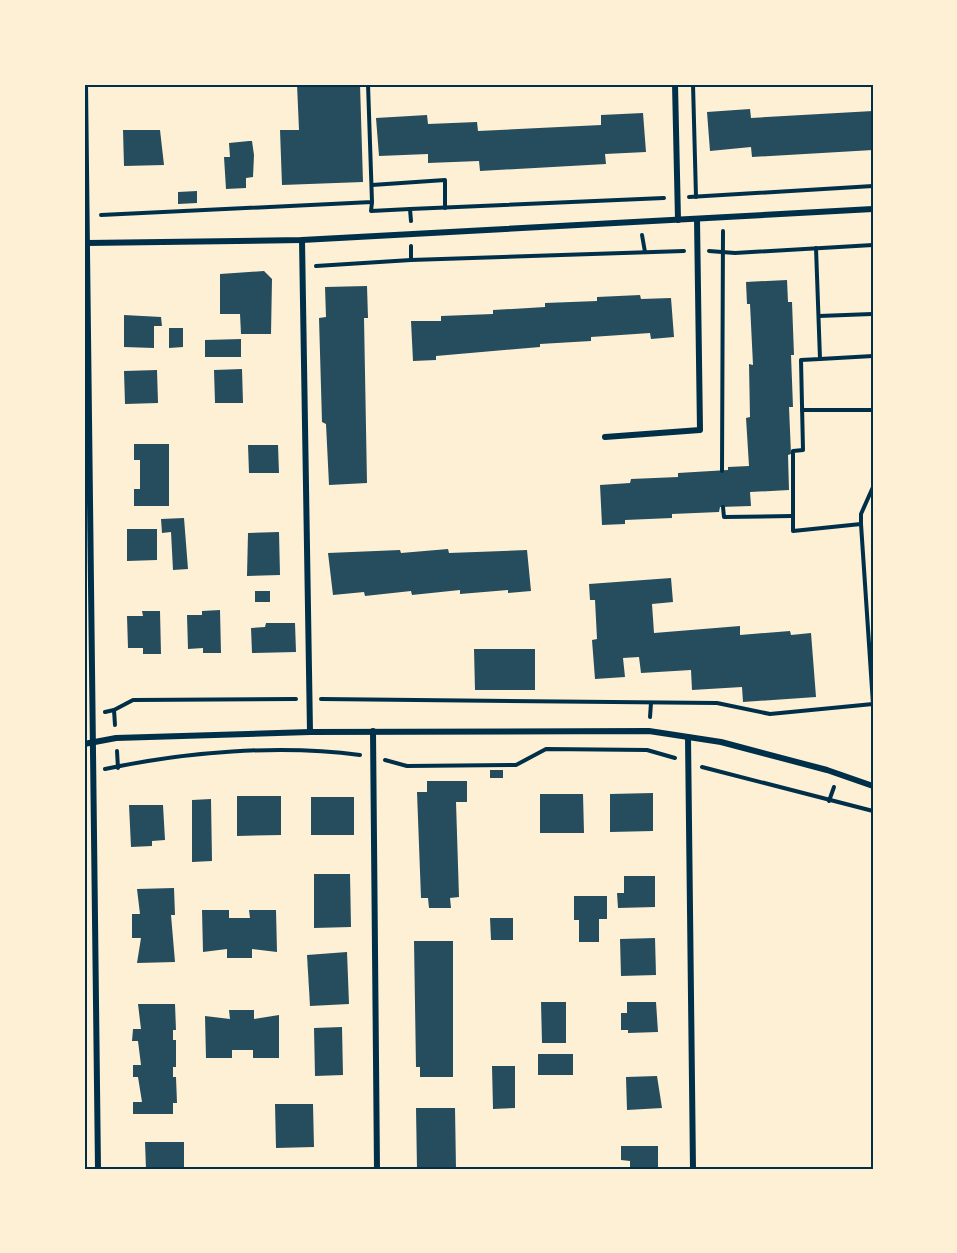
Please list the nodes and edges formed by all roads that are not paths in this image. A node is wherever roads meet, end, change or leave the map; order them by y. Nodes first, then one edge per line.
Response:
1 (85, 84) edge
2 (675, 84) edge
3 (873, 209) edge
4 (697, 219) junction
5 (678, 220) junction
6 (302, 240) junction
7 (87, 243) junction
8 (605, 437) dead end
9 (373, 731) junction
10 (310, 732) junction
11 (688, 737) junction
12 (92, 742) junction
13 (84, 744) edge
14 (873, 786) edge
15 (98, 1169) edge
16 (377, 1169) edge
17 (693, 1169) edge

1 - 7 street
2 - 5 street
3 - 4 street
4 - 5 street
4 - 8 street
5 - 6 street
6 - 7 street
6 - 10 street
7 - 12 street
9 - 10 street
9 - 11 street
9 - 16 street
10 - 12 street
11 - 14 street
11 - 17 street
12 - 13 street
12 - 15 street

